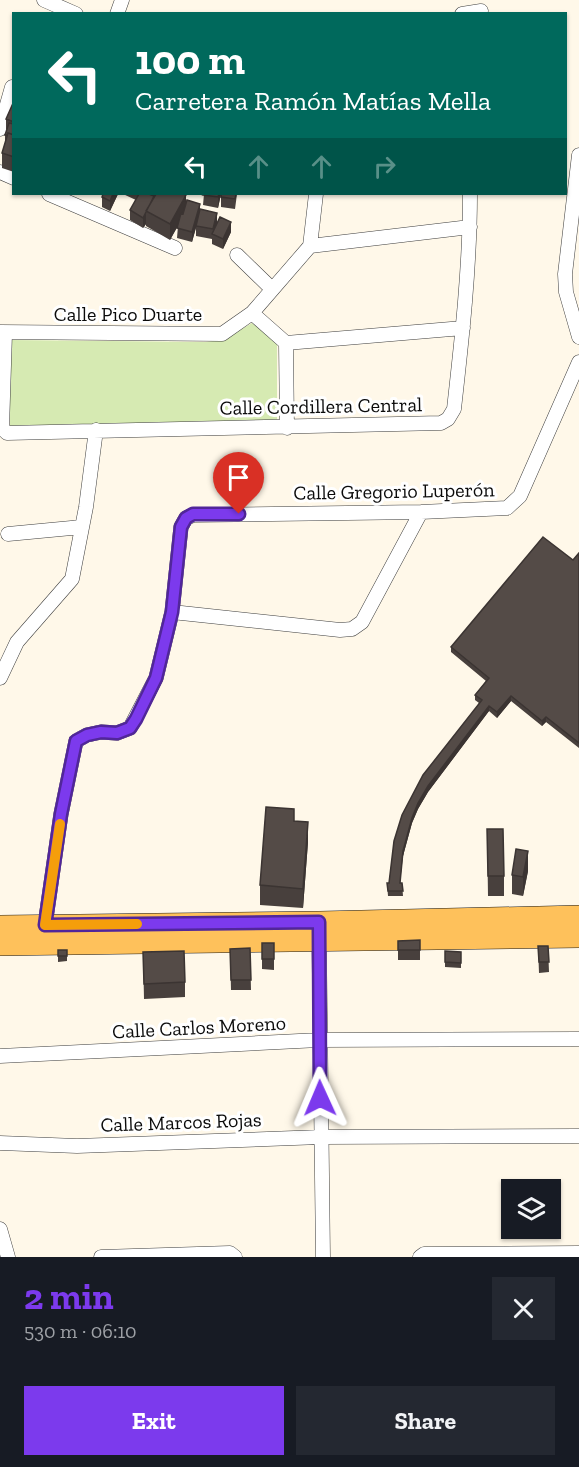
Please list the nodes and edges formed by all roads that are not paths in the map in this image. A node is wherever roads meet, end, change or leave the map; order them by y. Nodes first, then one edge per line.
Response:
1 (44, 0) edge
2 (71, 12) edge
3 (8, 86) edge
4 (0, 129) edge
5 (579, 155) edge
6 (51, 195) edge
7 (316, 195) edge
8 (470, 195) edge
9 (470, 227) junction
10 (310, 246) junction
11 (175, 248) dead end
12 (237, 255) dead end
13 (272, 289) junction
14 (252, 313) junction
15 (463, 328) junction
16 (2, 332) edge
17 (579, 337) edge
18 (286, 343) junction
19 (579, 362) edge
20 (287, 428) junction
21 (96, 430) junction
22 (421, 512) junction
23 (82, 527) junction
24 (8, 534) dead end
25 (172, 612) junction
26 (0, 678) edge
27 (579, 916) edge
28 (45, 925) junction
29 (0, 926) edge
30 (319, 931) junction
31 (579, 937) edge
32 (0, 945) edge
33 (579, 1039) edge
34 (319, 1040) junction
35 (0, 1056) edge
36 (579, 1136) edge
37 (321, 1137) junction
38 (0, 1143) edge
39 (0, 1229) edge
40 (579, 1253) edge
41 (8, 1257) edge
42 (100, 1257) edge
43 (235, 1257) edge
44 (323, 1257) edge
45 (420, 1257) edge

1 - 2 street
3 - 4 street
5 - 17 street
6 - 11 street
7 - 10 street
8 - 9 street, Calle Cordillera Central
9 - 10 street
9 - 15 street, Calle Cordillera Central
10 - 13 street, Calle Pico Duarte
12 - 13 street
13 - 14 street, Calle Pico Duarte
14 - 16 street, Calle Pico Duarte
14 - 18 street
15 - 18 street
15 - 20 street, Calle Cordillera Central
16 - 21 street, Calle Cordillera Central
18 - 20 street
19 - 22 street, Calle Gregorio Luperón
20 - 21 street, Calle Cordillera Central
21 - 23 street
22 - 25 street
22 - 25 street, Calle Gregorio Luperón
23 - 24 street
23 - 26 street
25 - 28 street, Calle Gregorio Luperón
27 - 30 main road
28 - 29 main road
28 - 30 main road
30 - 31 main road
30 - 32 main road
30 - 34 street
33 - 34 street, Calle Carlos Moreno
34 - 35 street, Calle Carlos Moreno
34 - 37 street
36 - 37 street, Calle Marcos Rojas
37 - 38 street, Calle Marcos Rojas
37 - 44 street
39 - 41 street
40 - 45 street
42 - 43 street

